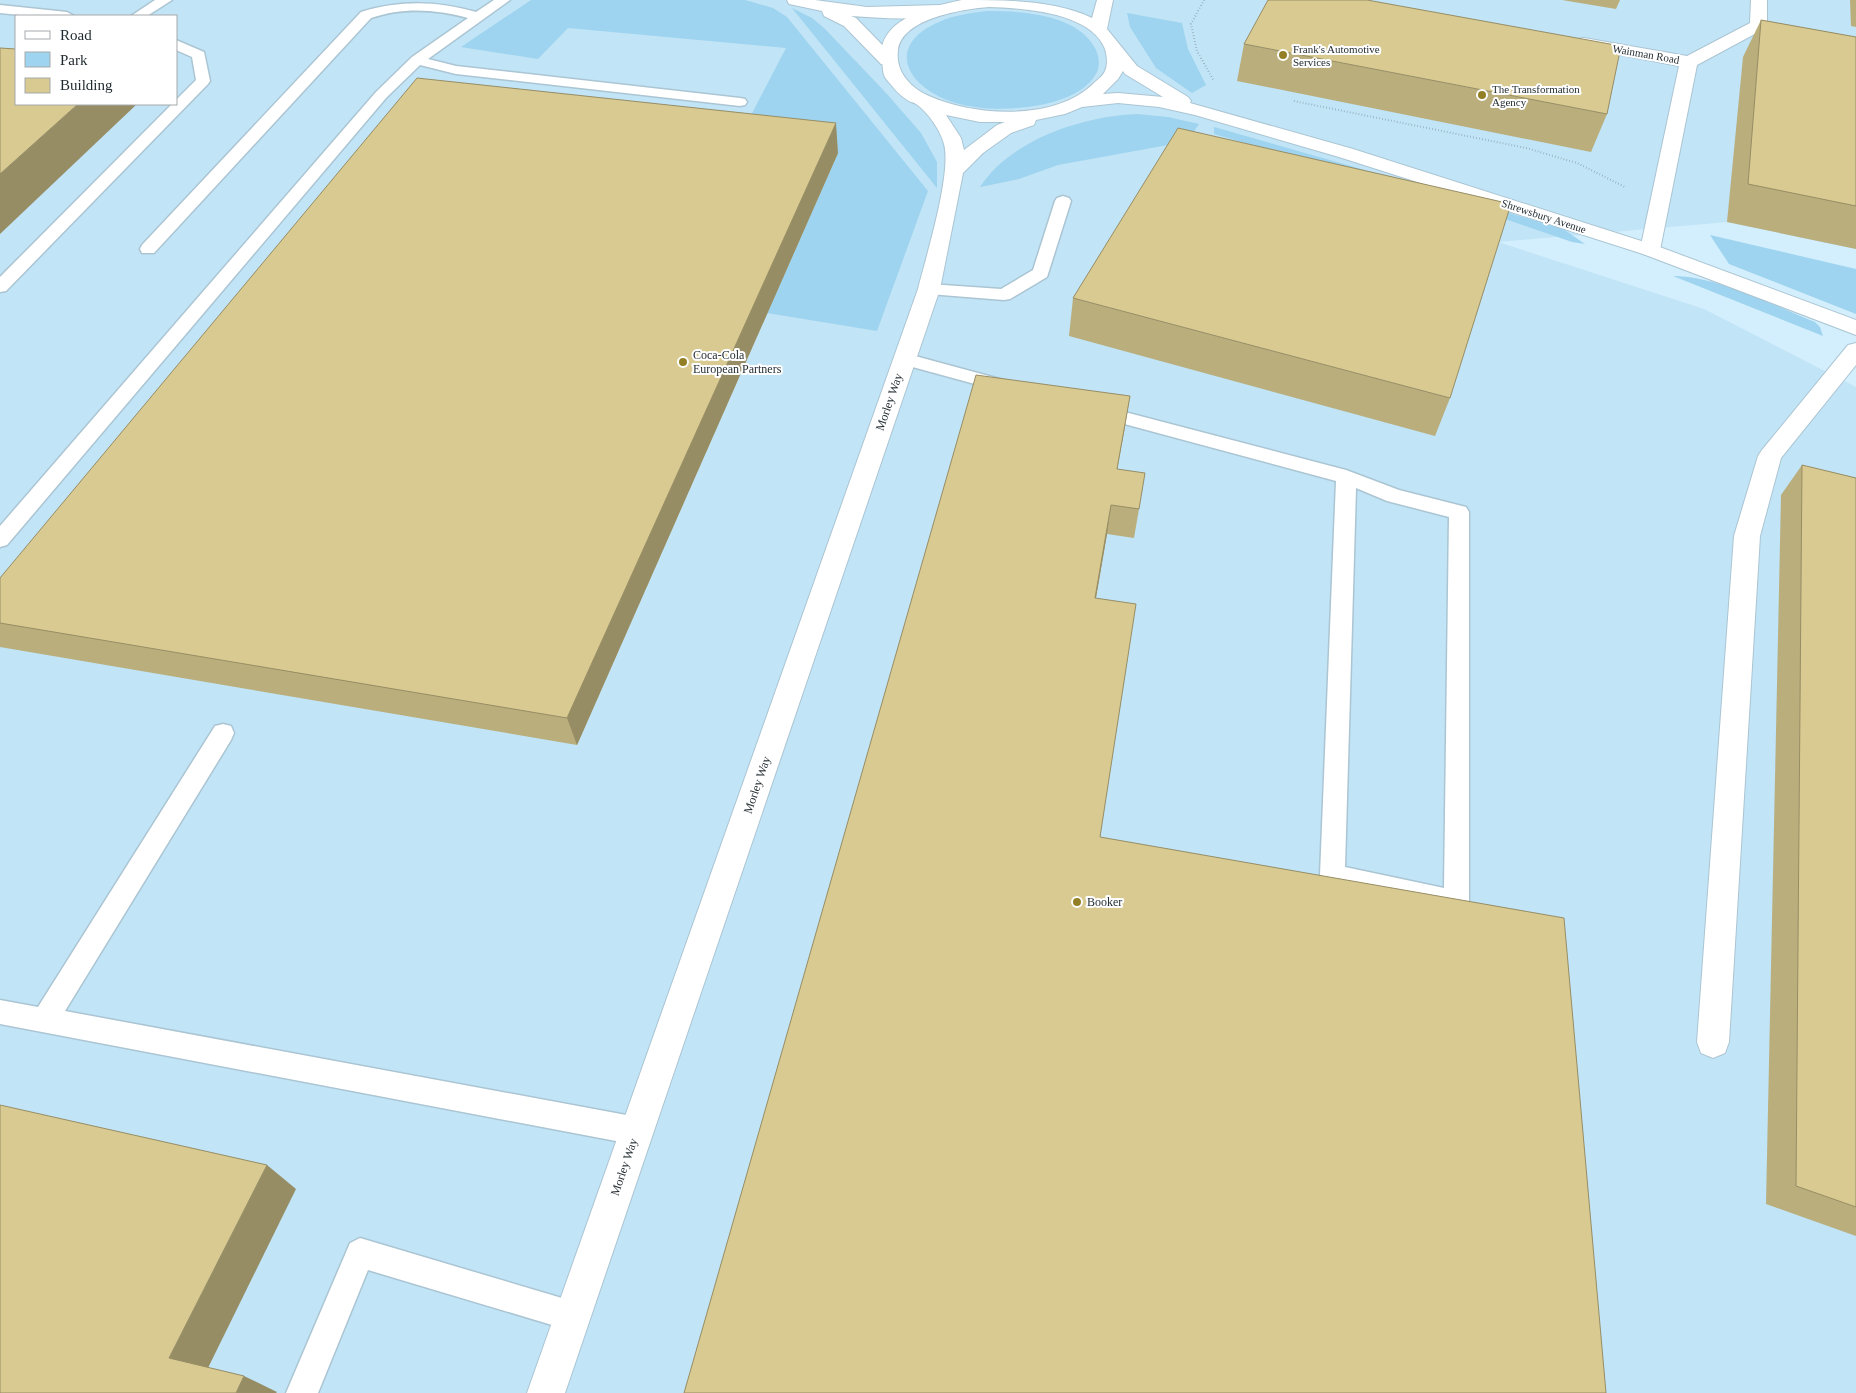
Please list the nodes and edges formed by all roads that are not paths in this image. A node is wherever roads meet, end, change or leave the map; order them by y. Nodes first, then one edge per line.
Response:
1 (164, 0) edge
2 (502, 0) edge
3 (795, 0) edge
4 (1105, 0) edge
5 (1759, 0) edge
6 (992, 1) edge
7 (822, 8) junction
8 (0, 9) edge
9 (940, 10) junction
10 (57, 15) edge
11 (140, 15) edge
12 (478, 16) junction
13 (1098, 30) junction
14 (1572, 41) edge
15 (178, 45) edge
16 (1115, 51) junction
17 (417, 60) junction
18 (888, 60) junction
19 (1688, 62) junction
20 (740, 102) dead end
21 (1085, 102) junction
22 (926, 103) junction
23 (1198, 110) junction
24 (1043, 115) junction
25 (954, 172) junction
26 (1063, 201) dead end
27 (148, 249) dead end
28 (1650, 250) junction
29 (0, 288) edge
30 (929, 289) junction
31 (1856, 328) edge
32 (1856, 350) edge
33 (904, 359) junction
34 (1019, 390) edge
35 (1077, 405) edge
36 (1346, 477) junction
37 (0, 540) edge
38 (223, 733) dead end
39 (0, 1012) edge
40 (45, 1019) junction
41 (1713, 1042) dead end
42 (637, 1131) junction
43 (572, 1316) junction
44 (302, 1393) edge
45 (546, 1393) edge

1 - 11 lane
2 - 12 lane
3 - 7 street
4 - 13 street
5 - 19 street, Wainman Road
6 - 9 street, Shrewsbury Avenue
6 - 13 street, Shrewsbury Avenue
7 - 9 street
7 - 18 street
8 - 10 lane
9 - 18 street
12 - 17 lane
12 - 27 lane
13 - 16 street, Shrewsbury Avenue
14 - 19 street, Wainman Road
15 - 29 lane
16 - 21 street
16 - 23 street, Shrewsbury Avenue
17 - 20 lane
17 - 37 lane
18 - 22 street
19 - 28 street, Wainman Road
21 - 23 street, Shrewsbury Avenue
21 - 24 street
22 - 24 street
22 - 25 street, Morley Way
23 - 28 street, Shrewsbury Avenue
24 - 25 street
25 - 30 street, Morley Way
26 - 30 lane
28 - 31 street, Shrewsbury Avenue
30 - 33 street, Morley Way
32 - 41 street
33 - 34 lane
33 - 42 street, Morley Way
35 - 36 lane
36 - 36 lane
38 - 40 lane
39 - 40 lane
40 - 42 lane
42 - 43 street, Morley Way
43 - 44 lane
43 - 45 street, Morley Way

